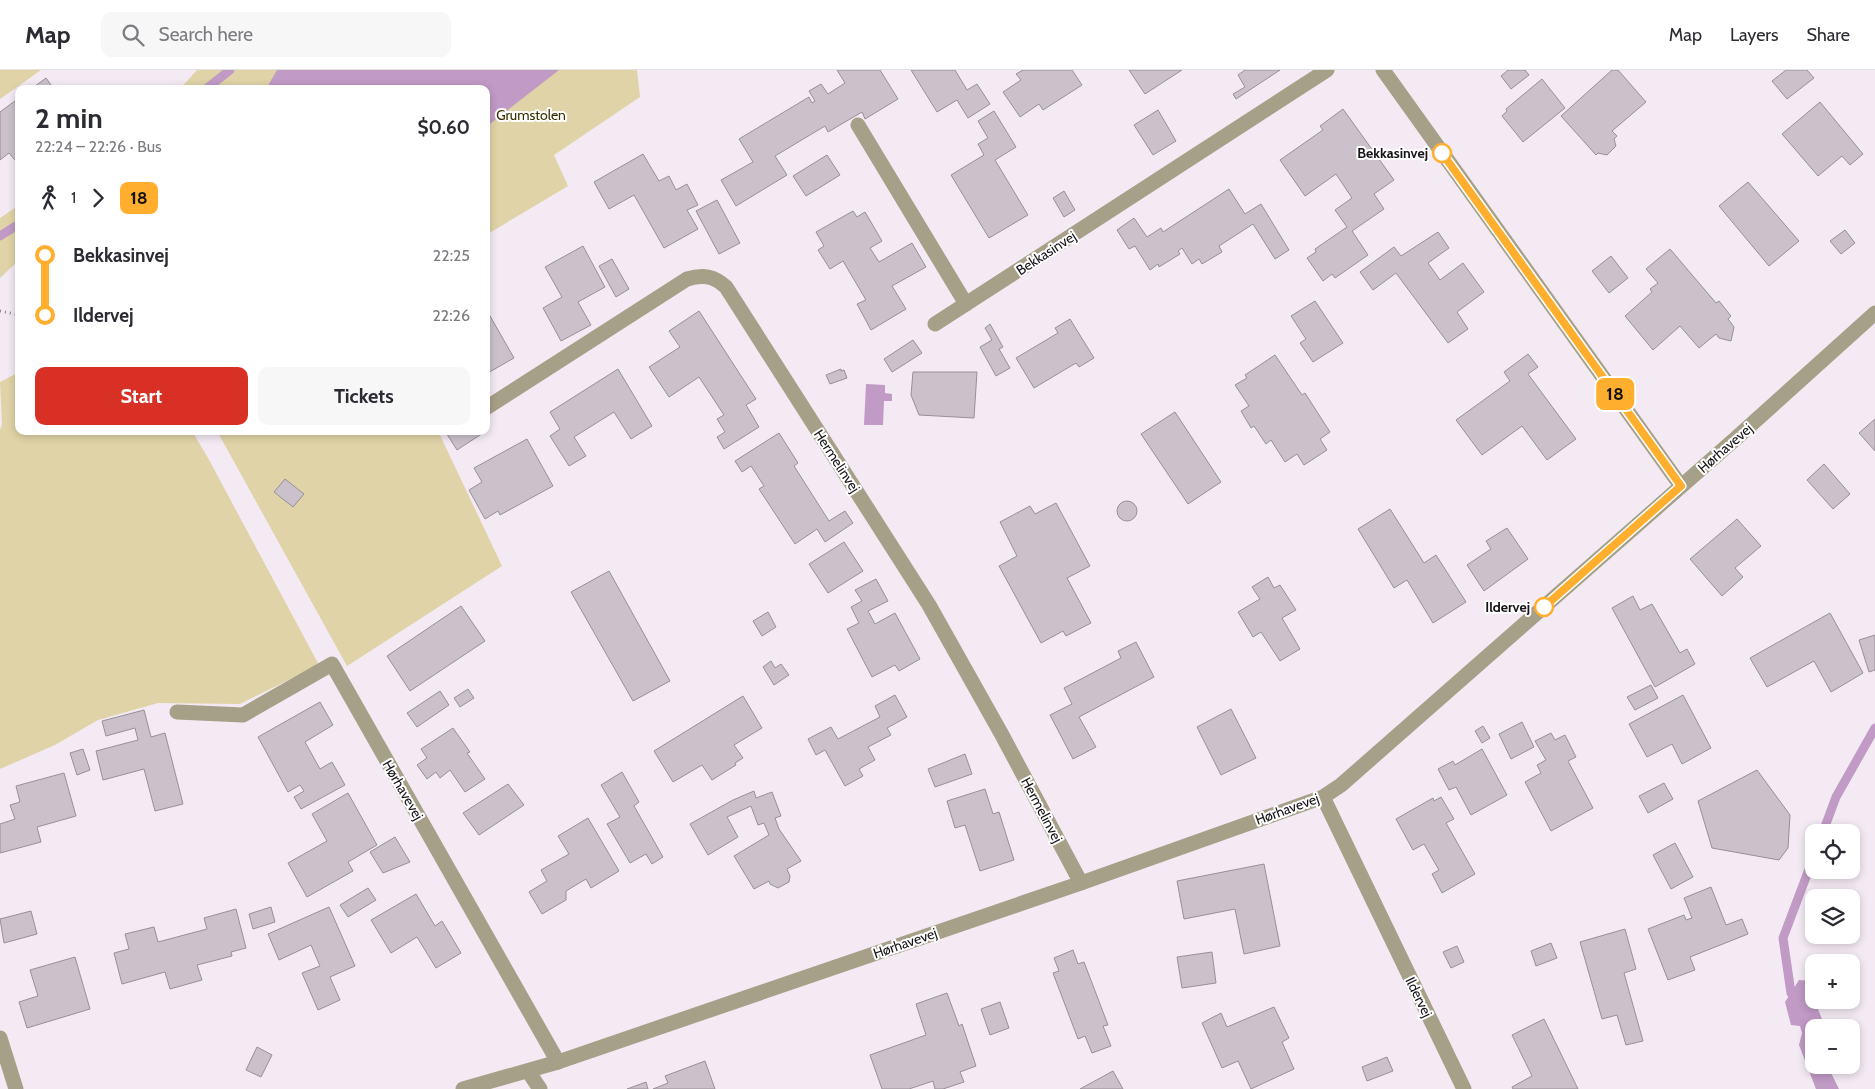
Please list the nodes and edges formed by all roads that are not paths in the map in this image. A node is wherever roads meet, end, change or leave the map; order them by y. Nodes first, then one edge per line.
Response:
1 (1327, 70) edge
2 (1382, 70) edge
3 (858, 124) dead end
4 (966, 304) junction
5 (1875, 313) edge
6 (935, 324) dead end
7 (490, 405) edge
8 (1681, 486) junction
9 (176, 712) dead end
10 (1323, 797) junction
11 (1081, 883) junction
12 (0, 1038) edge
13 (558, 1062) junction
14 (528, 1071) junction
15 (16, 1089) edge
16 (463, 1089) edge
17 (540, 1089) edge
18 (1464, 1089) edge

1 - 4 street, Bekkasinvej
2 - 8 street
3 - 4 street
4 - 6 street, Bekkasinvej
5 - 8 street, Hørhavevej
7 - 11 street, Hermelinvej
8 - 10 street, Hørhavevej
9 - 13 street, Hørhavevej
10 - 11 street, Hørhavevej
10 - 18 street, Ildervej
11 - 13 street, Hørhavevej
12 - 15 street
13 - 14 street, Hørhavevej
14 - 16 street, Hørhavevej
14 - 17 street

